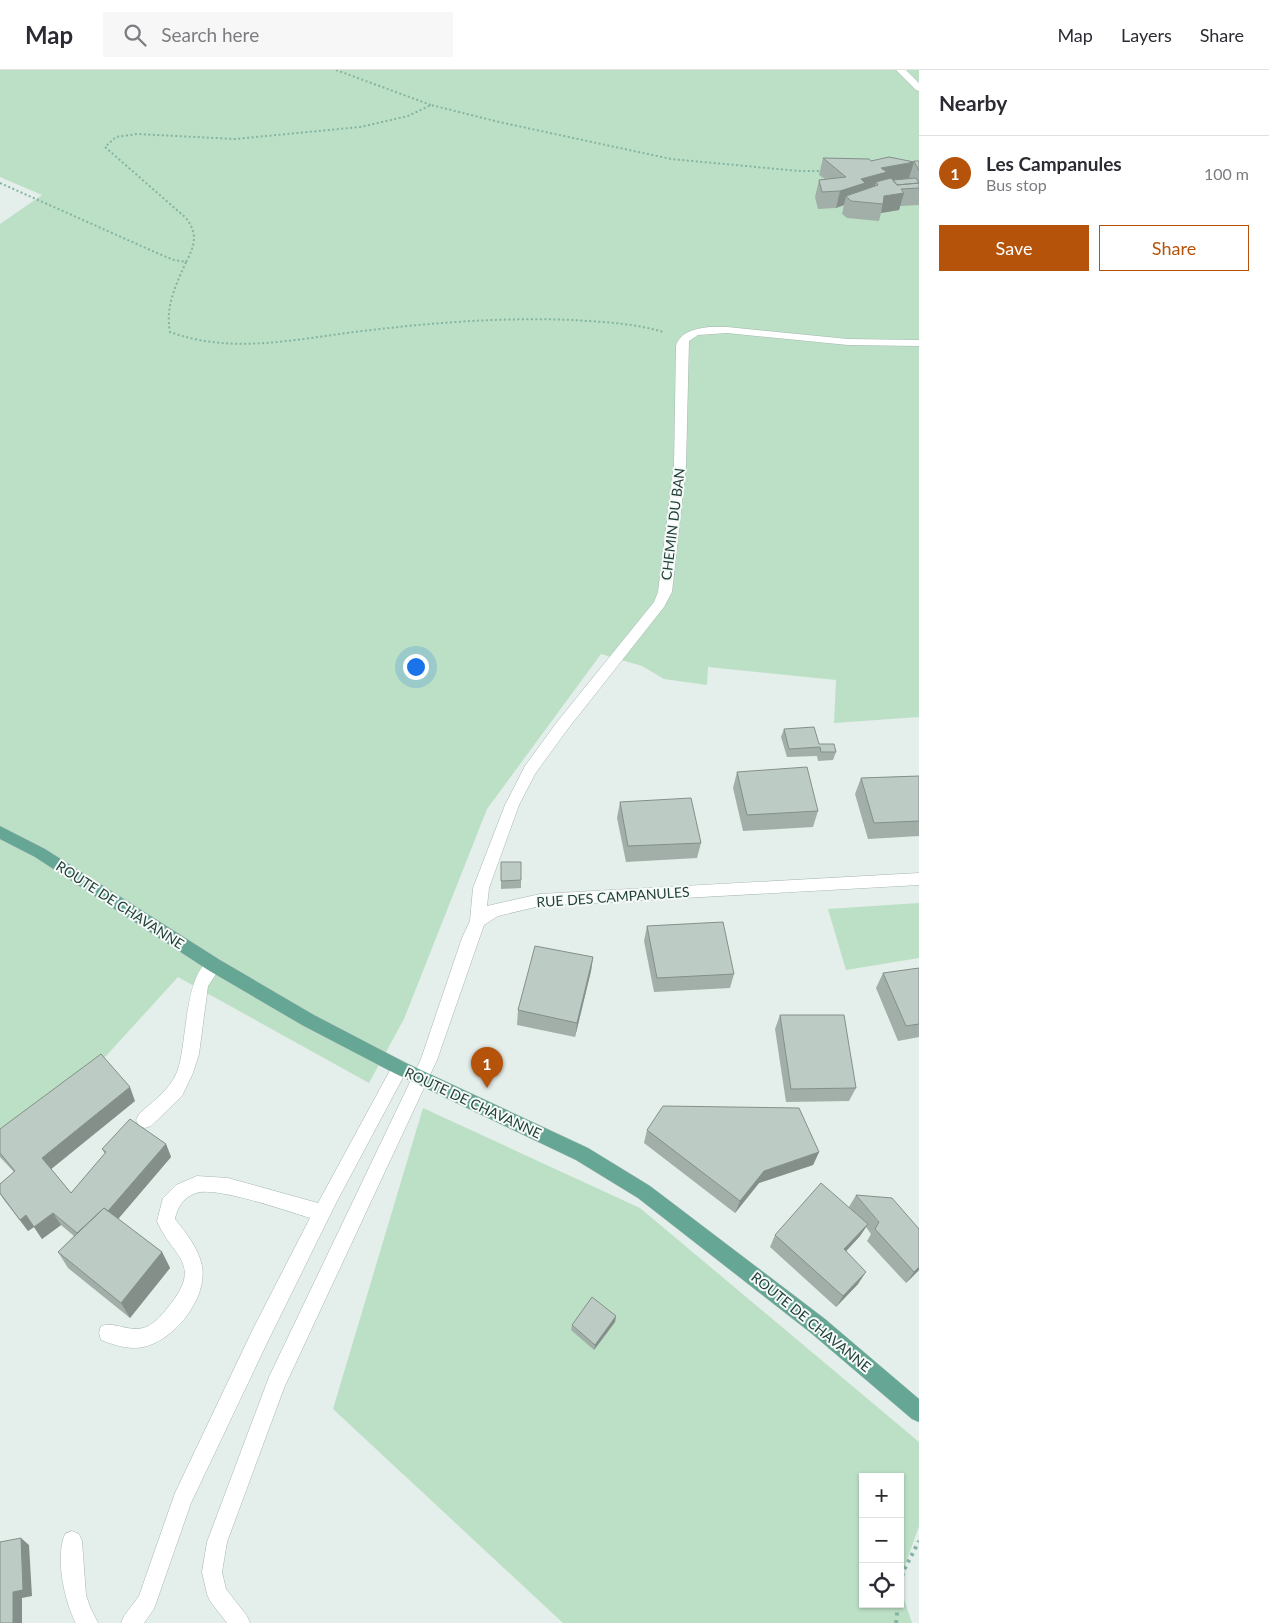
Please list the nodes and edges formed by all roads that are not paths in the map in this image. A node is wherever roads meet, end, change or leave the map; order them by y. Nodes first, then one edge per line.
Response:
1 (901, 70) edge
2 (919, 88) edge
3 (919, 343) edge
4 (0, 832) edge
5 (919, 879) edge
6 (478, 921) junction
7 (214, 965) junction
8 (400, 1068) junction
9 (421, 1079) junction
10 (145, 1120) dead end
11 (322, 1213) junction
12 (108, 1333) dead end
13 (919, 1412) edge
14 (72, 1541) dead end
15 (88, 1623) edge
16 (131, 1623) edge
17 (240, 1623) edge

1 - 2 street
3 - 6 street, CHEMIN DU BAN
4 - 7 main road, ROUTE DE CHAVANNE
5 - 6 street, RUE DES CAMPANULES
6 - 9 street
7 - 8 main road, ROUTE DE CHAVANNE
7 - 10 street
8 - 9 main road, ROUTE DE CHAVANNE
8 - 11 street
9 - 13 main road, ROUTE DE CHAVANNE
9 - 17 street
11 - 12 street
11 - 16 street
14 - 15 street

